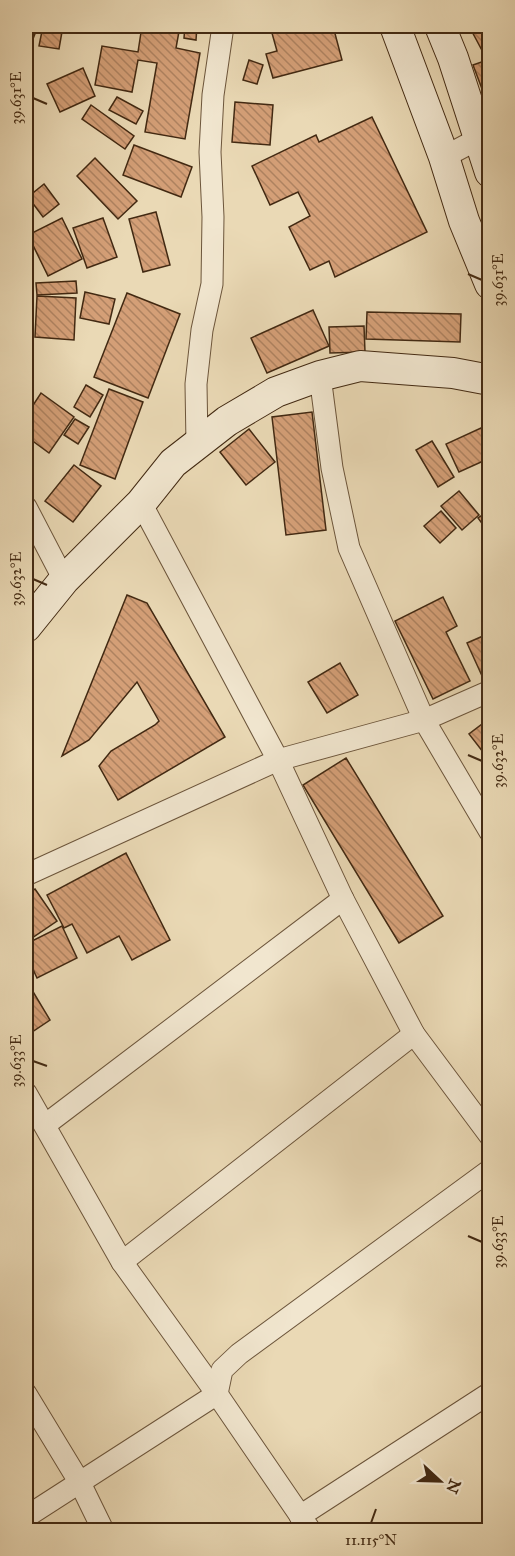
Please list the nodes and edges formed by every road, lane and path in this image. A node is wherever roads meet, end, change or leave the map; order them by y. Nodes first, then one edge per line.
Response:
1 (223, 26) edge
2 (395, 26) edge
3 (440, 26) edge
4 (484, 137) edge
5 (444, 157) junction
6 (489, 172) edge
7 (489, 284) edge
8 (320, 376) junction
9 (489, 380) edge
10 (197, 444) junction
11 (141, 503) junction
12 (26, 507) edge
13 (64, 580) junction
14 (26, 627) edge
15 (489, 691) edge
16 (424, 720) junction
17 (278, 760) junction
18 (489, 832) edge
19 (26, 875) edge
20 (343, 899) junction
21 (414, 1034) junction
22 (26, 1093) edge
23 (45, 1125) junction
24 (489, 1136) edge
25 (489, 1170) edge
26 (122, 1262) junction
27 (489, 1393) edge
28 (217, 1394) junction
29 (26, 1395) edge
30 (80, 1483) junction
31 (26, 1517) edge
32 (305, 1523) edge
33 (103, 1530) edge

1 - 10 street
2 - 5 street
3 - 4 street
4 - 5 street
4 - 6 street
5 - 7 street
8 - 9 street
8 - 10 street
8 - 16 street
10 - 11 street
11 - 13 street
11 - 17 street
12 - 13 street
13 - 14 street
15 - 16 street
16 - 17 street
16 - 18 street
17 - 19 street
17 - 20 street
20 - 21 street
20 - 23 street
21 - 24 street
21 - 26 street
22 - 23 street
23 - 26 street
25 - 28 street
26 - 28 street
27 - 32 street
28 - 30 street
28 - 32 street
29 - 30 street
30 - 31 street
30 - 33 street

